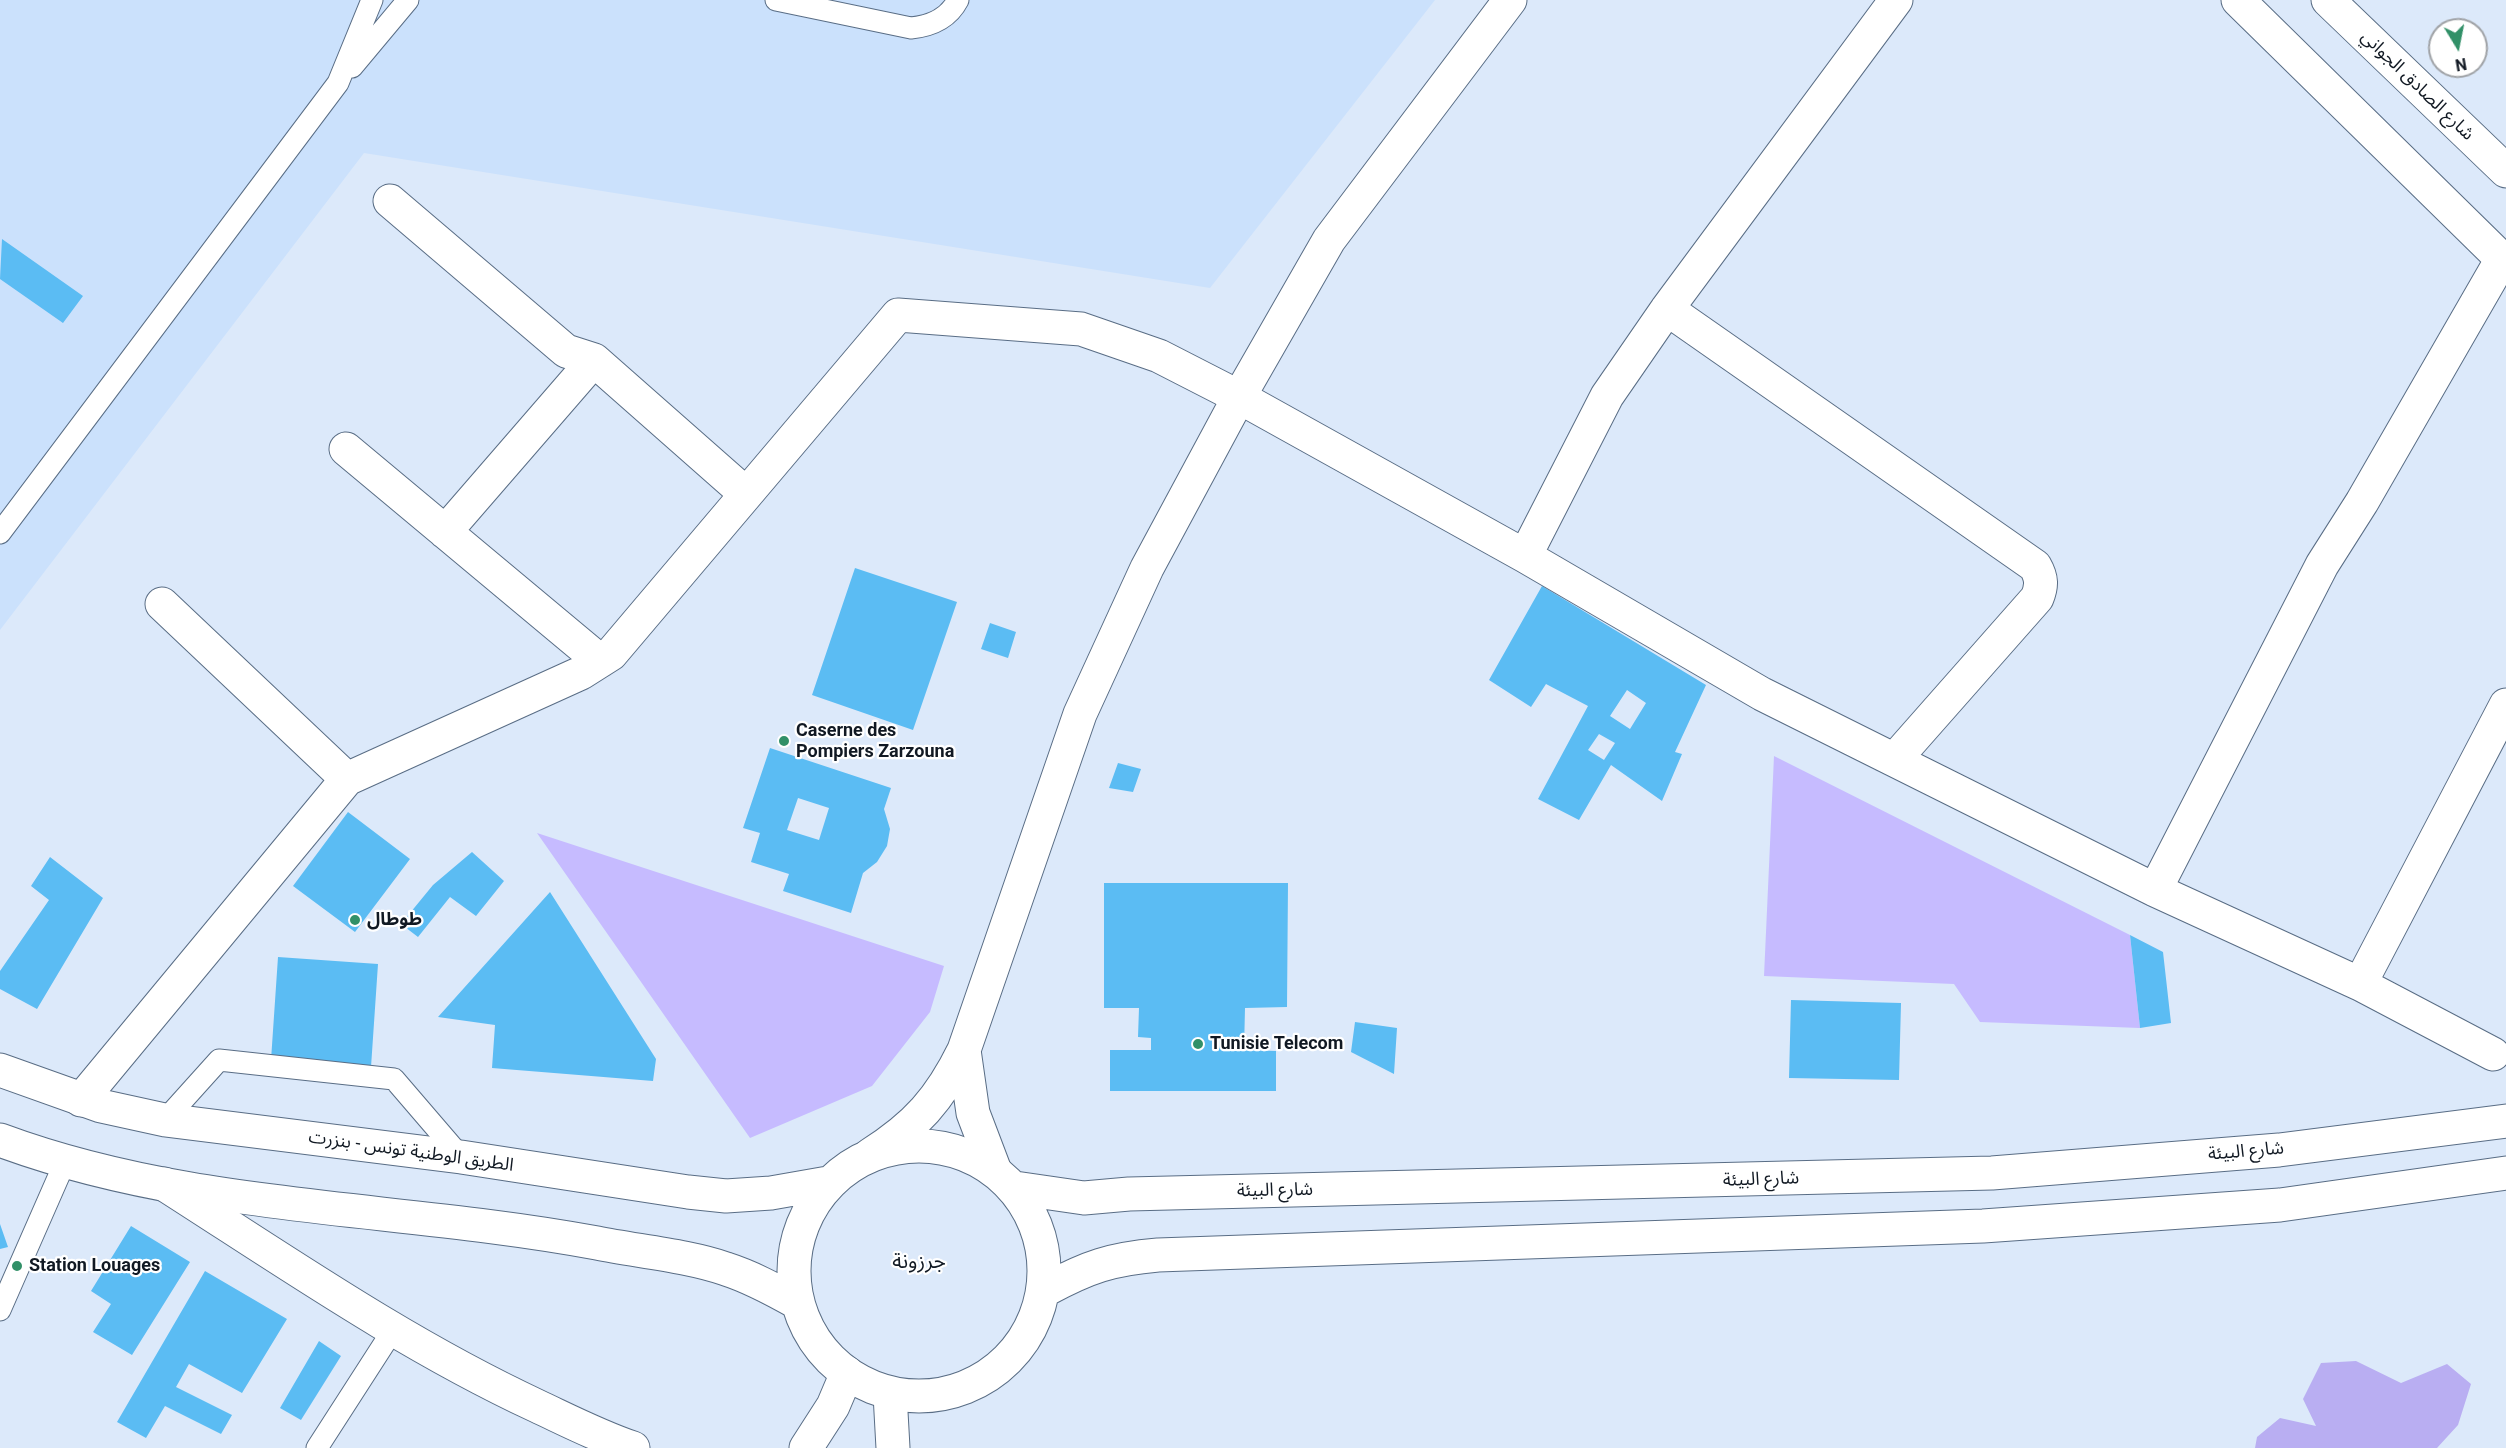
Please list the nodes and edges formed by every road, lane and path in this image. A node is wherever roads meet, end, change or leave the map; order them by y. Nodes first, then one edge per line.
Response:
1 (372, 0) edge
2 (408, 0) edge
3 (776, 0) edge
4 (958, 0) edge
5 (1510, 0) edge
6 (1896, 0) edge
7 (2238, 0) edge
8 (2328, 0) edge
9 (338, 83) junction
10 (2506, 171) edge
11 (390, 201) dead end
12 (2504, 261) edge
13 (1667, 309) junction
14 (594, 360) junction
15 (1239, 397) junction
16 (346, 449) dead end
17 (746, 494) junction
18 (0, 532) edge
19 (445, 532) junction
20 (1525, 556) junction
21 (162, 604) dead end
22 (600, 661) junction
23 (2506, 705) edge
24 (1895, 759) junction
25 (347, 779) junction
26 (2155, 890) junction
27 (2360, 984) junction
28 (964, 1050) junction
29 (2493, 1054) dead end
30 (0, 1070) edge
31 (81, 1100) junction
32 (165, 1120) junction
33 (2506, 1120) edge
34 (0, 1140) edge
35 (870, 1155) junction
36 (461, 1157) junction
37 (65, 1162) junction
38 (2506, 1173) edge
39 (1005, 1180) junction
40 (828, 1183) junction
41 (165, 1184) junction
42 (1047, 1289) junction
43 (796, 1302) junction
44 (0, 1310) edge
45 (393, 1329) junction
46 (847, 1373) junction
47 (890, 1394) junction
48 (317, 1448) edge
49 (633, 1448) edge
50 (806, 1448) edge
51 (893, 1448) edge

1 - 9 lane
2 - 9 lane
3 - 4 lane
5 - 15 street
6 - 13 street
7 - 12 street
8 - 10 street, شارع الصادق الجواني
9 - 18 lane
11 - 14 street
12 - 26 street
13 - 20 street
13 - 24 street
14 - 17 street
14 - 19 street
15 - 17 street
15 - 20 street
15 - 28 street
16 - 19 street
17 - 22 street
19 - 22 street
20 - 24 street
21 - 25 street
22 - 25 street
23 - 27 street
24 - 26 street
25 - 31 street
26 - 27 street
27 - 29 street
28 - 35 street
28 - 39 street
30 - 31 street, الطريق الوطنية تونس - بنزرت
31 - 32 street, الطريق الوطنية تونس - بنزرت
32 - 36 street, الطريق الوطنية تونس - بنزرت
32 - 36 lane
33 - 39 street, شارع البيئة
34 - 37 street
35 - 39 street, الطريق الوطنية تونس - بنزرت
35 - 40 street, الطريق الوطنية تونس - بنزرت
36 - 40 street, الطريق الوطنية تونس - بنزرت
37 - 41 street
37 - 44 lane
38 - 42 street
39 - 42 street, الطريق الوطنية تونس - بنزرت
40 - 43 street, الطريق الوطنية تونس - بنزرت
41 - 43 street
41 - 45 street
42 - 47 street, الطريق الوطنية تونس - بنزرت
43 - 46 street, الطريق الوطنية تونس - بنزرت
45 - 48 lane
45 - 49 street
46 - 47 street, الطريق الوطنية تونس - بنزرت
46 - 50 street
47 - 51 street

